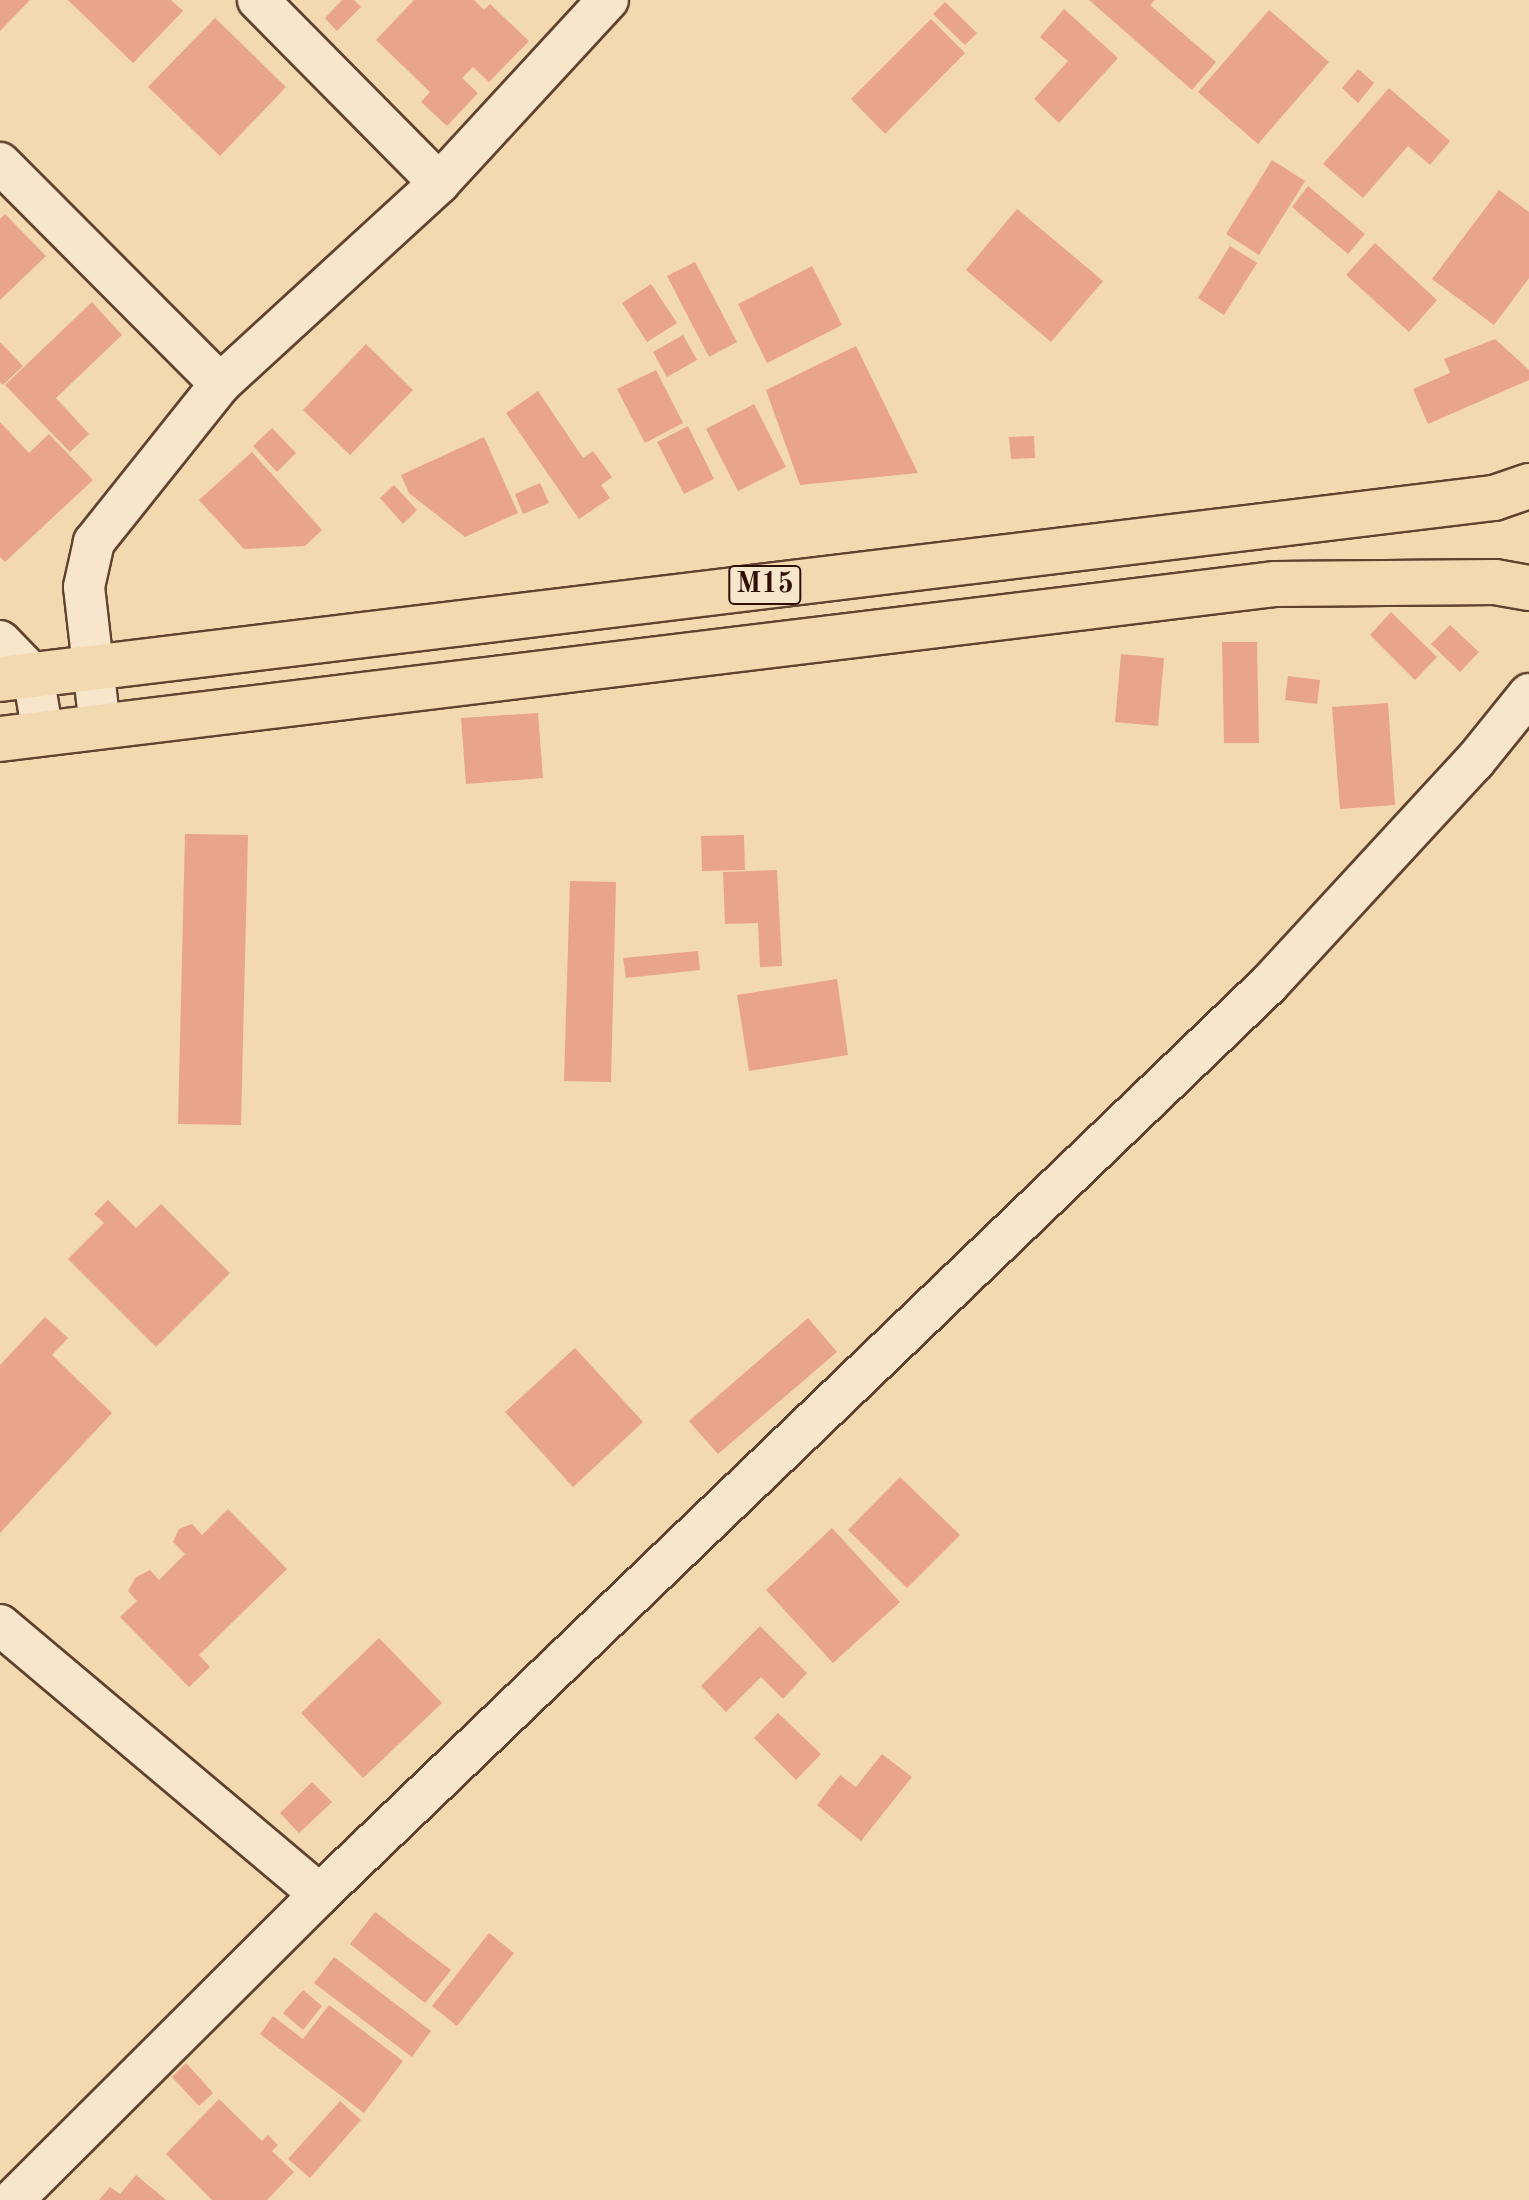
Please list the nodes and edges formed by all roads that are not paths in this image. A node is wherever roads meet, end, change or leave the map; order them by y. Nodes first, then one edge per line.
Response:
1 (258, 0) edge
2 (608, 0) edge
3 (0, 163) edge
4 (439, 183) junction
5 (220, 384) junction
6 (1529, 486) edge
7 (1529, 588) edge
8 (0, 641) edge
9 (93, 667) junction
10 (16, 677) edge
11 (1529, 694) edge
12 (100, 727) junction
13 (43, 734) junction
14 (0, 739) edge
15 (0, 1625) edge
16 (320, 1894) junction
17 (13, 2200) edge

1 - 4 street
2 - 4 street
3 - 5 street
4 - 5 street
5 - 9 street
6 - 9 highway, M15
7 - 12 highway, M15
8 - 10 street
9 - 10 highway, M15
9 - 12 street
10 - 13 street
11 - 16 street
12 - 13 highway, M15
13 - 14 highway, M15
15 - 16 street
16 - 17 street

